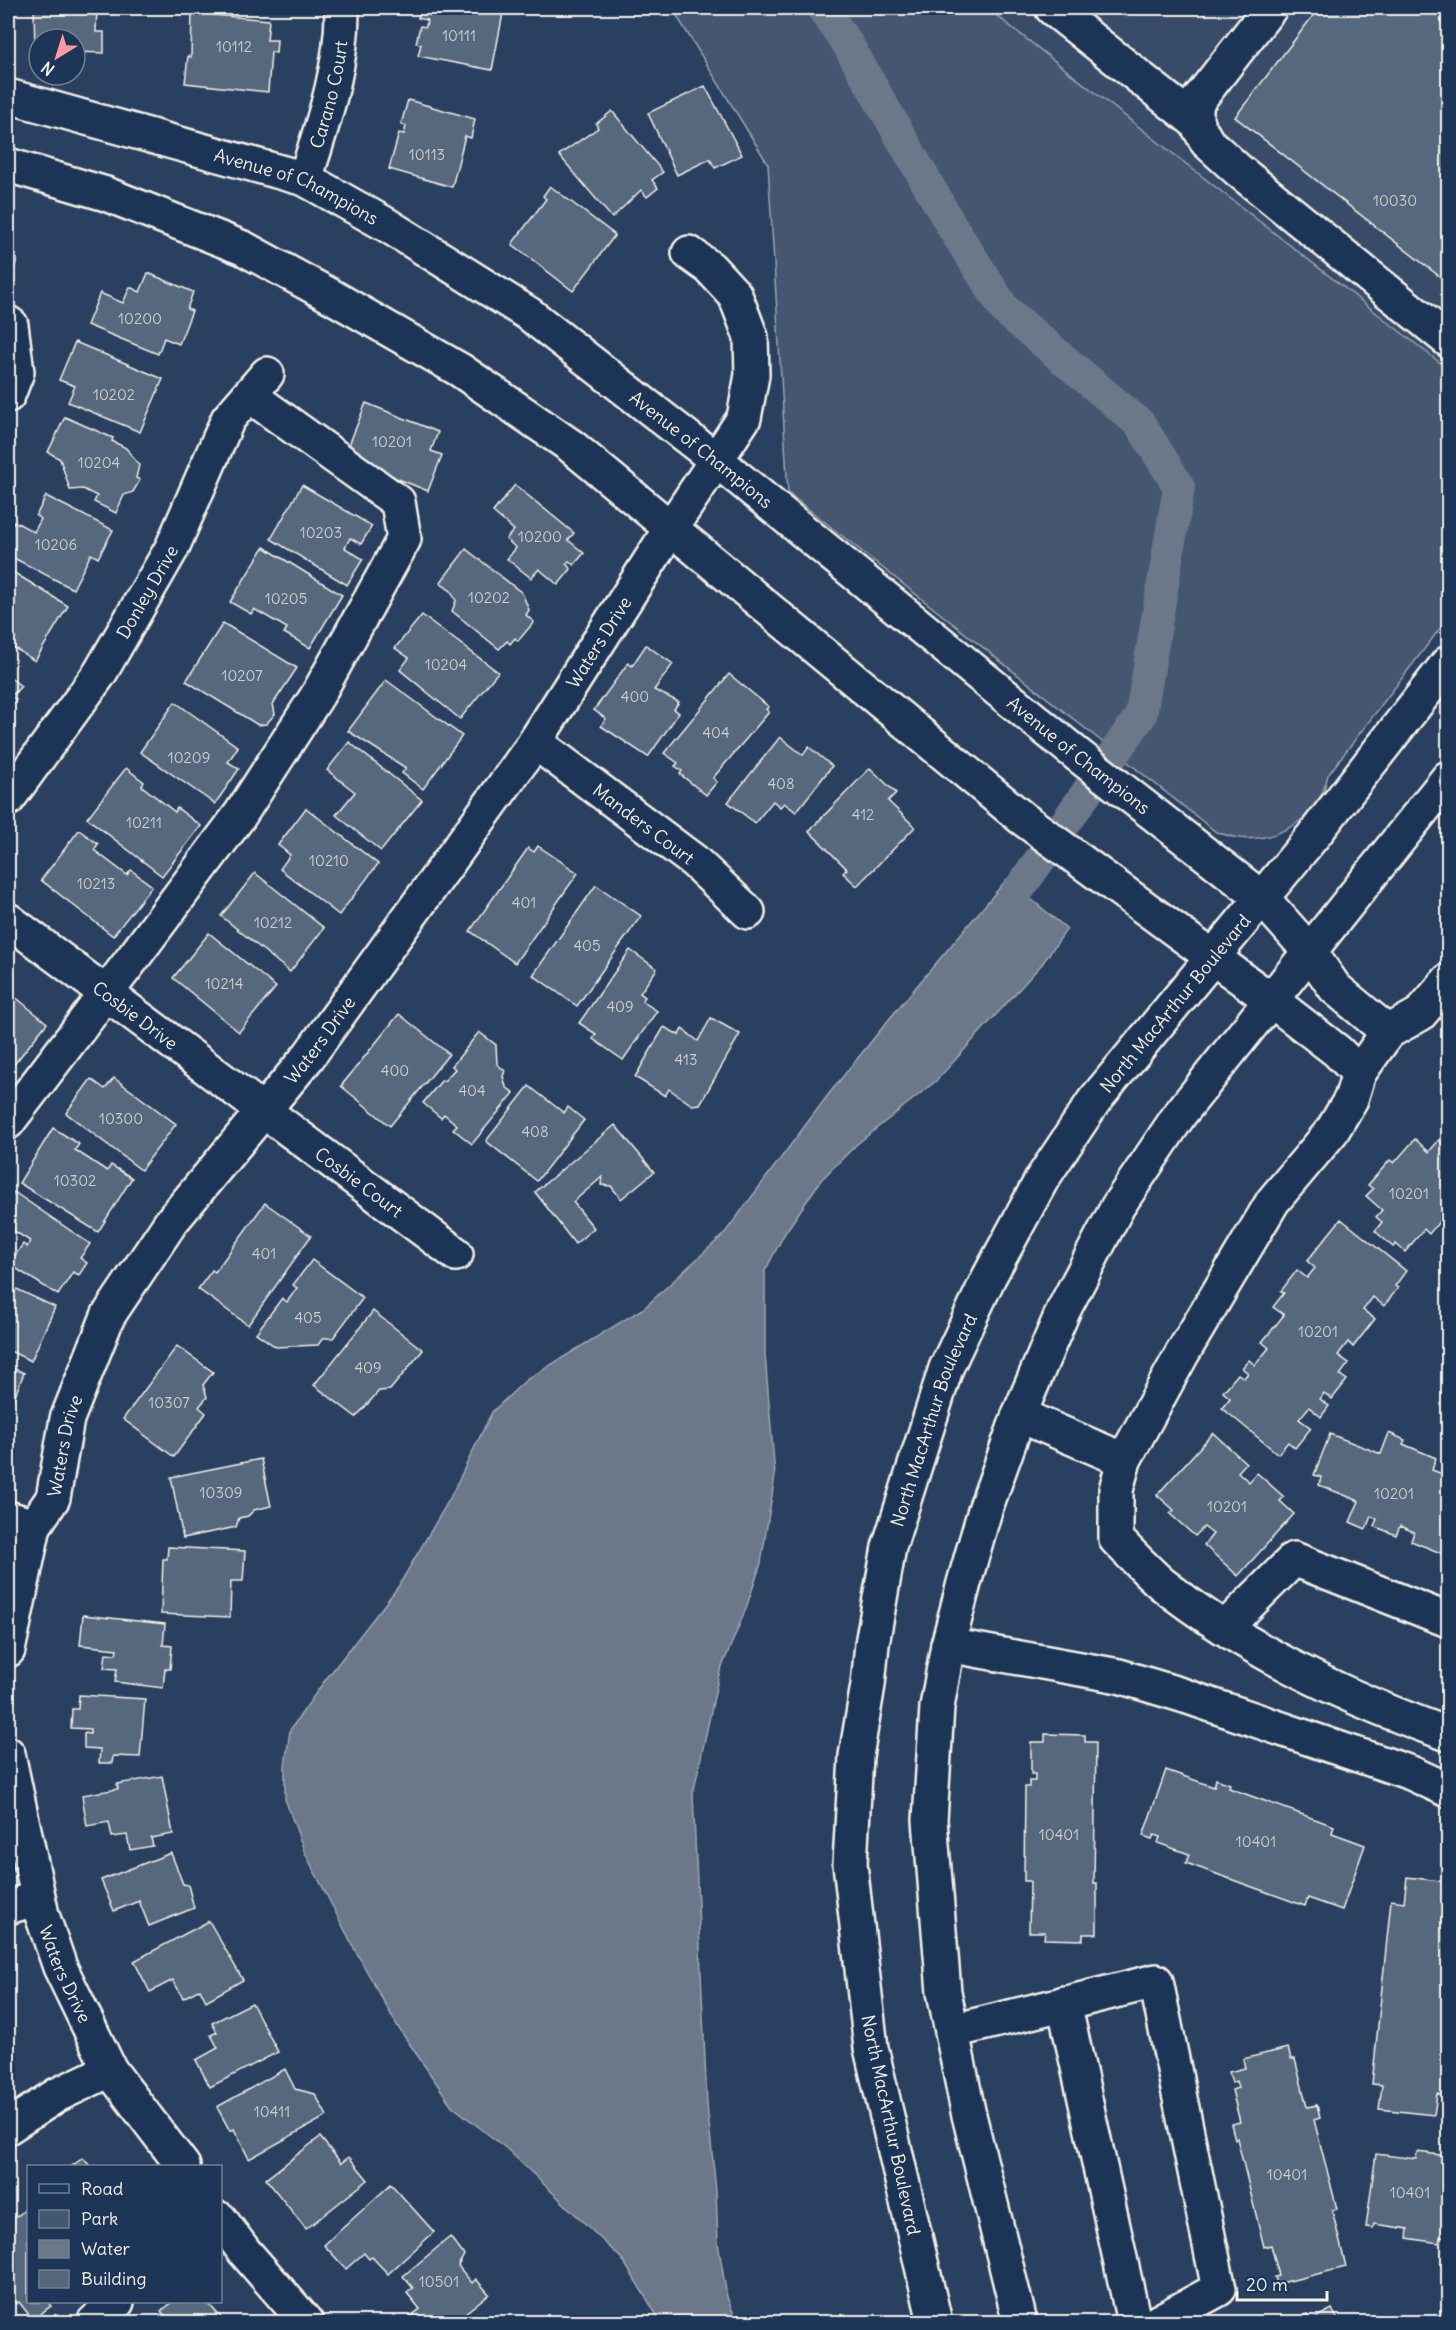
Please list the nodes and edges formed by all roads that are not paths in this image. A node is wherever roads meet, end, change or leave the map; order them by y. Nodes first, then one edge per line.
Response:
1 (342, 8) edge
2 (1052, 8) edge
3 (1270, 8) edge
4 (8, 96) edge
5 (1196, 122) junction
6 (8, 165) edge
7 (304, 179) junction
8 (688, 253) dead end
9 (8, 323) edge
10 (1449, 340) edge
11 (8, 395) edge
12 (715, 459) junction
13 (671, 528) junction
14 (1449, 663) edge
15 (535, 742) junction
16 (1448, 781) edge
17 (8, 799) edge
18 (1262, 898) junction
19 (748, 912) dead end
20 (8, 920) edge
21 (1310, 952) junction
22 (1212, 958) junction
23 (1449, 981) edge
24 (106, 994) junction
25 (1271, 1000) junction
26 (1388, 1032) junction
27 (1359, 1073) junction
28 (262, 1112) junction
29 (8, 1122) edge
30 (456, 1254) dead end
31 (1019, 1415) junction
32 (1124, 1460) junction
33 (21, 1522) edge
34 (1449, 1620) edge
35 (1225, 1628) junction
36 (948, 1645) junction
37 (8, 1650) edge
38 (1448, 1731) edge
39 (8, 1754) edge
40 (1449, 1790) edge
41 (38, 1898) junction
42 (8, 1907) edge
43 (1064, 2003) junction
44 (952, 2031) junction
45 (110, 2070) junction
46 (8, 2127) edge
47 (182, 2165) edge
48 (222, 2221) edge
49 (115, 2303) edge
50 (94, 2322) edge
51 (306, 2322) edge
52 (935, 2322) edge
53 (1020, 2322) edge
54 (1134, 2322) edge
55 (1158, 2322) edge

1 - 7 street, Carano Court
2 - 5 street
3 - 5 street
4 - 7 street, Avenue of Champions
5 - 10 street
6 - 13 street
7 - 12 street, Avenue of Champions
8 - 12 street, Waters Drive
9 - 11 street
12 - 13 street, Waters Drive
12 - 18 street, Avenue of Champions
13 - 15 street, Waters Drive
13 - 22 street
14 - 18 street, North MacArthur Boulevard
15 - 19 street, Manders Court
15 - 28 street, Waters Drive
16 - 21 street
17 - 24 street, Donley Drive
18 - 21 street, Avenue of Champions
18 - 22 street, North MacArthur Boulevard
20 - 24 street, Cosbie Drive
21 - 25 street
21 - 26 street, Avenue of Champions
22 - 25 street
22 - 52 street, North MacArthur Boulevard
23 - 26 street
24 - 28 street, Cosbie Drive
24 - 29 street
25 - 27 street
25 - 31 street
26 - 27 street
27 - 32 street
28 - 30 street, Cosbie Court
28 - 33 street, Waters Drive
31 - 32 street
31 - 36 street
32 - 35 street
33 - 37 street, Waters Drive
34 - 35 street
35 - 38 street
36 - 40 street
36 - 44 street
39 - 41 street, Waters Drive
41 - 42 street
41 - 45 street, Waters Drive
43 - 44 street
43 - 54 street
43 - 55 street
44 - 53 street
45 - 46 street
45 - 47 street, Waters Drive
48 - 51 street
49 - 50 street

